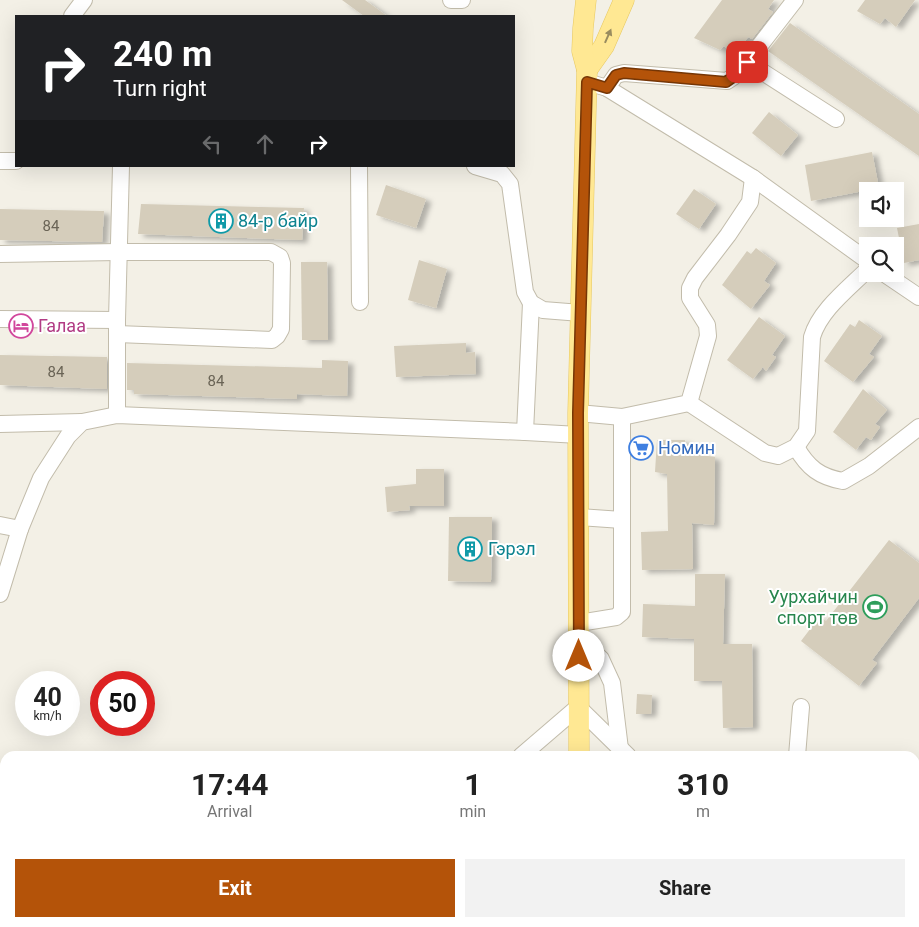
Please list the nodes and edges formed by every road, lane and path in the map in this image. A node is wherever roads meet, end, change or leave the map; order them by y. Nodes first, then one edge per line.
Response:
1 (84, 0) edge
2 (451, 0) edge
3 (462, 0) edge
4 (586, 0) edge
5 (624, 0) edge
6 (795, 0) edge
7 (73, 15) edge
8 (747, 62) junction
9 (587, 76) junction
10 (607, 88) junction
11 (836, 119) dead end
12 (0, 161) edge
13 (15, 161) edge
14 (120, 167) edge
15 (359, 167) edge
16 (478, 167) edge
17 (753, 178) junction
18 (118, 252) junction
19 (0, 254) edge
20 (859, 255) edge
21 (859, 278) edge
22 (897, 282) edge
23 (919, 297) edge
24 (360, 302) dead end
25 (531, 303) junction
26 (581, 313) junction
27 (0, 319) edge
28 (117, 327) junction
29 (689, 403) junction
30 (578, 413) junction
31 (117, 415) junction
32 (622, 417) junction
33 (82, 422) junction
34 (0, 424) edge
35 (919, 427) edge
36 (525, 432) junction
37 (579, 435) junction
38 (796, 447) junction
39 (579, 517) junction
40 (622, 520) junction
41 (0, 525) edge
42 (20, 529) junction
43 (0, 594) edge
44 (579, 631) junction
45 (578, 706) junction
46 (801, 707) dead end
47 (527, 751) edge
48 (579, 751) edge
49 (623, 751) edge
50 (624, 751) edge
51 (797, 751) edge

1 - 7 street
2 - 3 street
4 - 9 main road
9 -> 5 main road
6 - 8 street
8 - 10 street
8 - 11 street
9 - 10 street
9 - 26 main road
10 - 17 street
12 - 13 street
14 - 18 street
15 - 24 street
16 - 25 street
17 - 20 street
17 - 29 street
18 - 19 street
18 - 28 street
18 - 28 street
21 - 38 street
22 - 23 street
25 - 26 street
25 - 36 street
26 - 30 main road
27 - 28 street
28 - 31 street
29 - 32 street
29 - 38 street
30 - 32 street
30 - 37 main road
31 - 33 street
31 - 36 street
32 - 40 street
33 - 34 street
33 - 42 street
35 - 38 street
36 - 37 street
37 - 39 main road
39 - 40 street
39 - 44 main road
40 - 44 street
41 - 42 street
42 - 43 street
44 - 45 main road
44 - 50 street
45 - 47 street
45 - 48 main road
45 - 49 street
46 - 51 street

